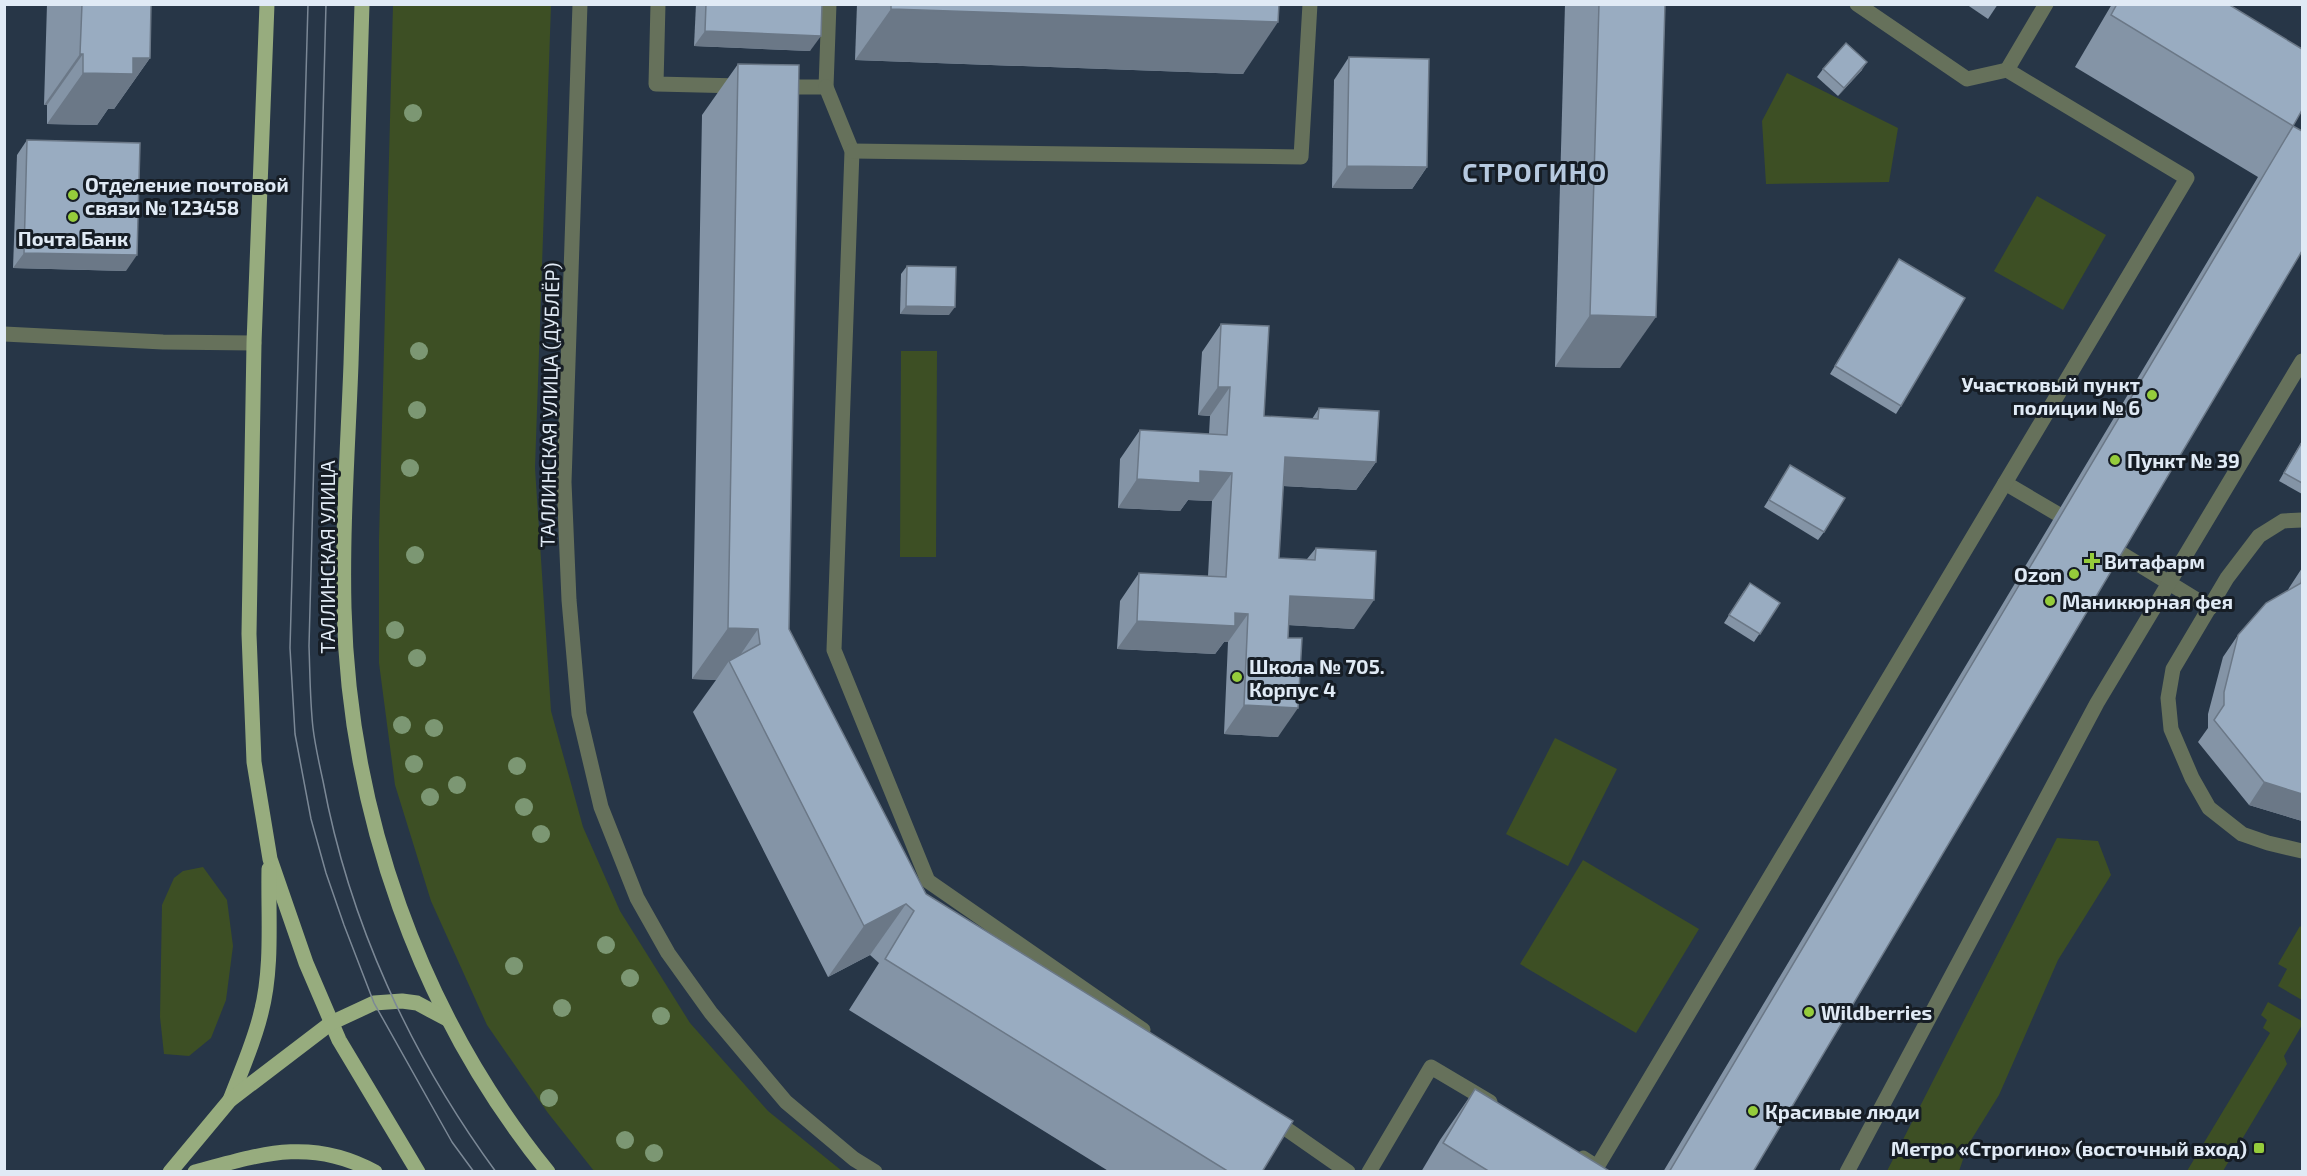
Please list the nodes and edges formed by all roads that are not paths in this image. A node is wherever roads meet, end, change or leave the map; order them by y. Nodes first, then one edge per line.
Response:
1 (267, 4) edge
2 (362, 4) edge
3 (580, 4) edge
4 (658, 4) edge
5 (829, 4) edge
6 (1310, 4) edge
7 (1857, 4) edge
8 (2046, 4) edge
9 (2007, 70) junction
10 (826, 87) junction
11 (852, 151) junction
12 (4, 334) edge
13 (254, 344) junction
14 (2302, 361) edge
15 (2006, 483) junction
16 (2056, 513) dead end
17 (2302, 520) edge
18 (2117, 551) edge
19 (2169, 583) junction
20 (2210, 608) junction
21 (2302, 851) edge
22 (270, 859) junction
23 (447, 1019) junction
24 (331, 1023) junction
25 (1153, 1036) edge
26 (230, 1100) junction
27 (1500, 1108) edge
28 (1260, 1111) edge
29 (1568, 1149) edge
30 (170, 1172) edge
31 (195, 1172) edge
32 (375, 1172) edge
33 (418, 1172) edge
34 (548, 1172) edge
35 (875, 1172) edge
36 (1348, 1172) edge
37 (1369, 1172) edge
38 (1847, 1172) edge

1 - 13 main road
2 - 23 main road, ТАЛЛИНСКАЯ УЛИЦА
3 - 35 street, ТАЛЛИНСКАЯ УЛИЦА (ДУБЛЁР)
4 - 10 street
5 - 10 street
6 - 11 street
7 - 9 street
8 - 9 street
9 - 15 street
10 - 11 street
11 - 25 street
12 - 13 street
13 - 22 main road
14 - 19 street
15 - 16 street
15 - 29 street
17 - 20 street
18 - 19 street
19 - 20 street
19 - 38 street
20 - 21 street
22 - 24 main road
22 - 26 main road
23 - 24 main road
23 - 34 main road, ТАЛЛИНСКАЯ УЛИЦА
24 - 26 main road
24 - 33 main road
26 - 30 main road
27 - 37 street
28 - 36 street
31 - 32 main road

